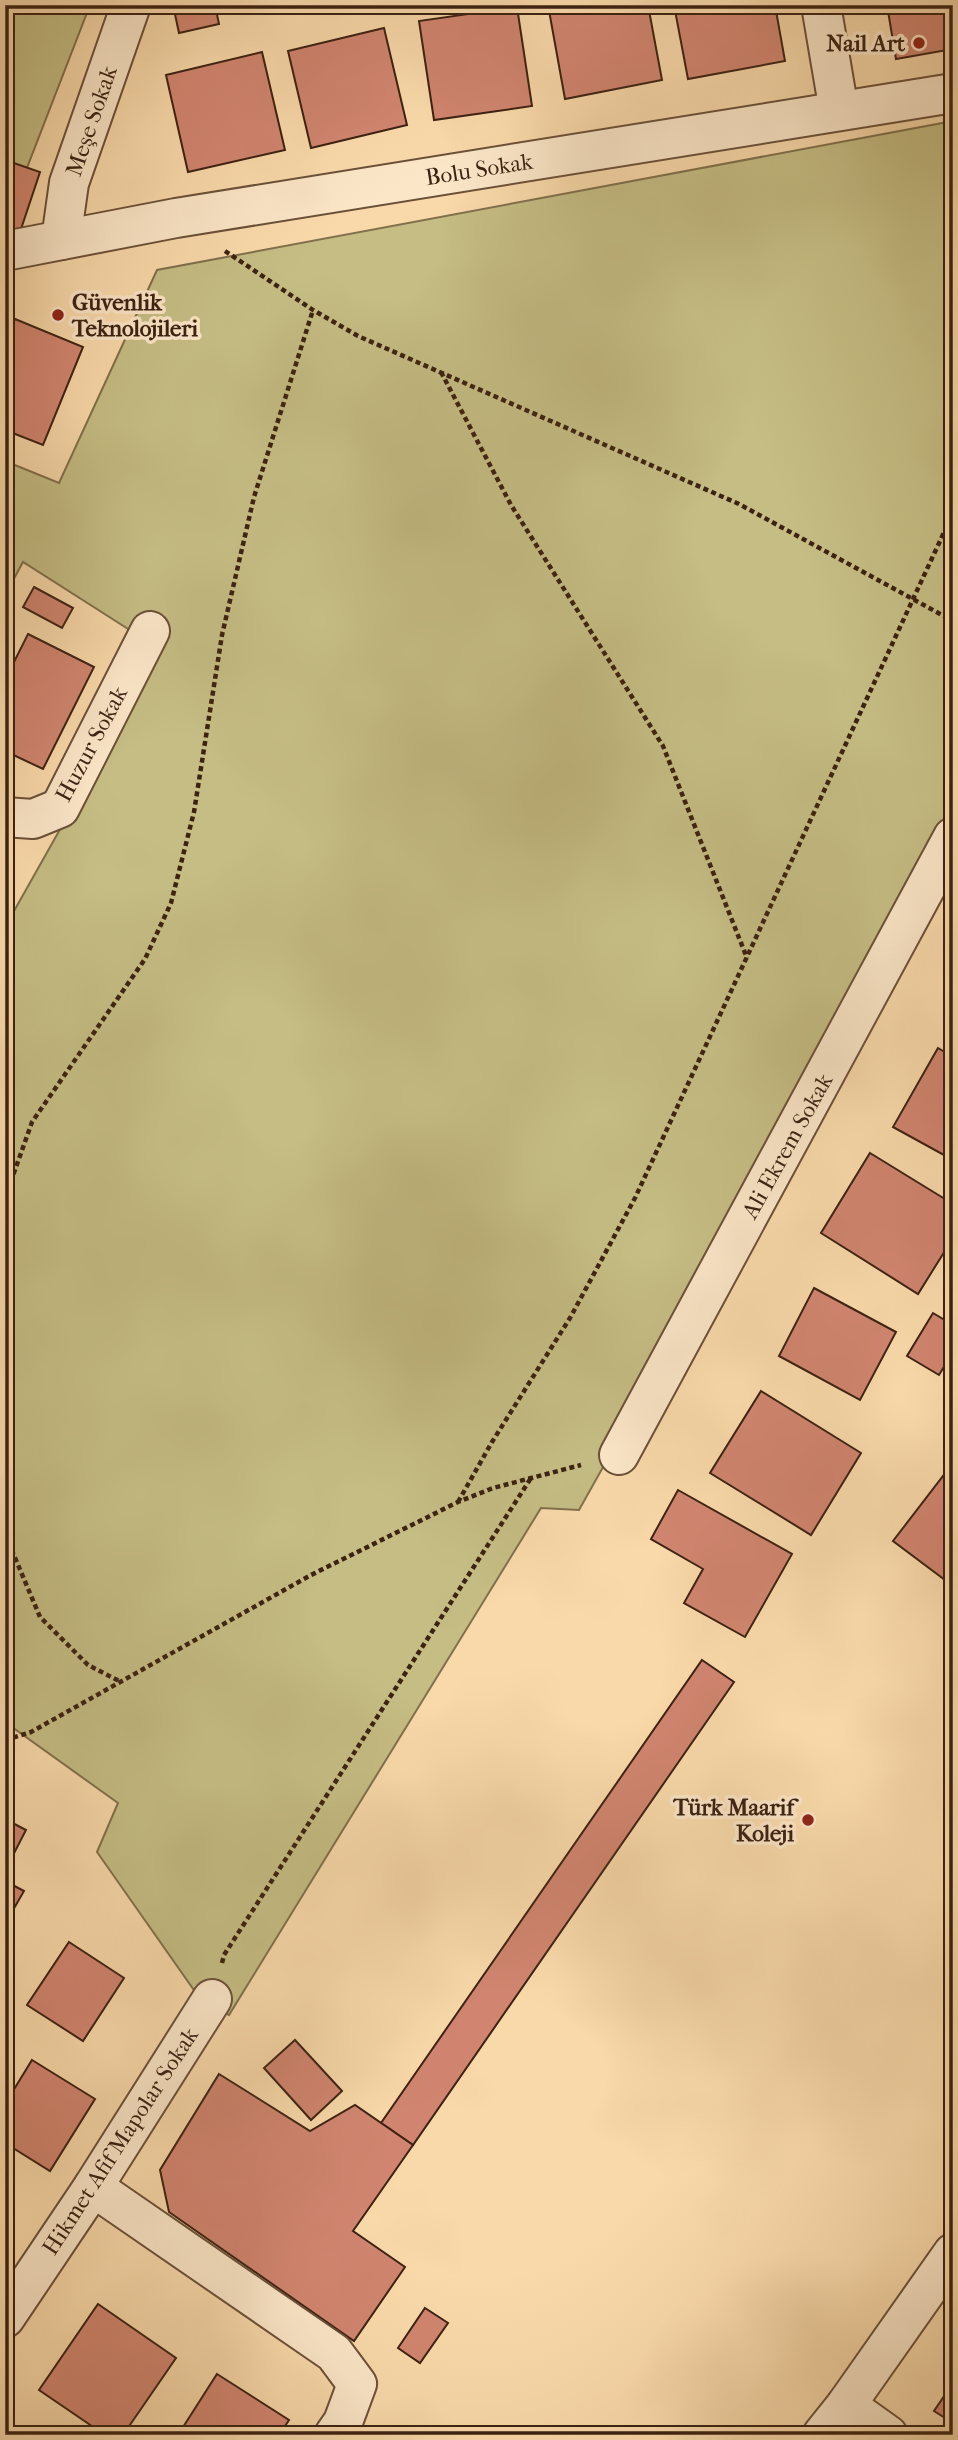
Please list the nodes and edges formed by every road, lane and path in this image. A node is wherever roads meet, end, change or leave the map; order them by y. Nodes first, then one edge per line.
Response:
1 (131, 5) edge
2 (821, 5) edge
3 (953, 93) edge
4 (839, 111) junction
5 (176, 218) junction
6 (61, 240) junction
7 (5, 251) edge
8 (313, 310) junction
9 (440, 372) junction
10 (953, 513) edge
11 (912, 598) junction
12 (953, 621) edge
13 (150, 631) dead end
14 (5, 817) edge
15 (953, 837) edge
16 (747, 959) junction
17 (5, 1198) edge
18 (619, 1455) joint
19 (532, 1477) junction
20 (458, 1502) junction
21 (5, 1534) edge
22 (120, 1681) junction
23 (5, 1740) edge
24 (212, 1999) joint
25 (93, 2187) junction
26 (953, 2253) edge
27 (5, 2318) edge
28 (846, 2405) junction
29 (334, 2435) edge
30 (822, 2435) edge
31 (888, 2435) edge

1 - 6 street, Meşe Sokak
2 - 4 street
3 - 4 street, Bolu Sokak
4 - 5 street, Bolu Sokak
5 - 6 street, Bolu Sokak
5 - 8 path
6 - 7 street, Bolu Sokak
8 - 9 path
8 - 17 path
9 - 11 path
9 - 16 path
10 - 11 path
11 - 12 path
11 - 16 path
13 - 14 street, Huzur Sokak
15 - 18 street, Ali Ekrem Sokak
16 - 20 path
18 - 19 path
19 - 20 path
19 - 24 path
20 - 22 path
21 - 22 path
22 - 23 path
24 - 25 street, Hikmet Afif Mapolar Sokak
25 - 27 street, Hikmet Afif Mapolar Sokak
25 - 29 street
26 - 28 street
28 - 30 street
28 - 31 street

